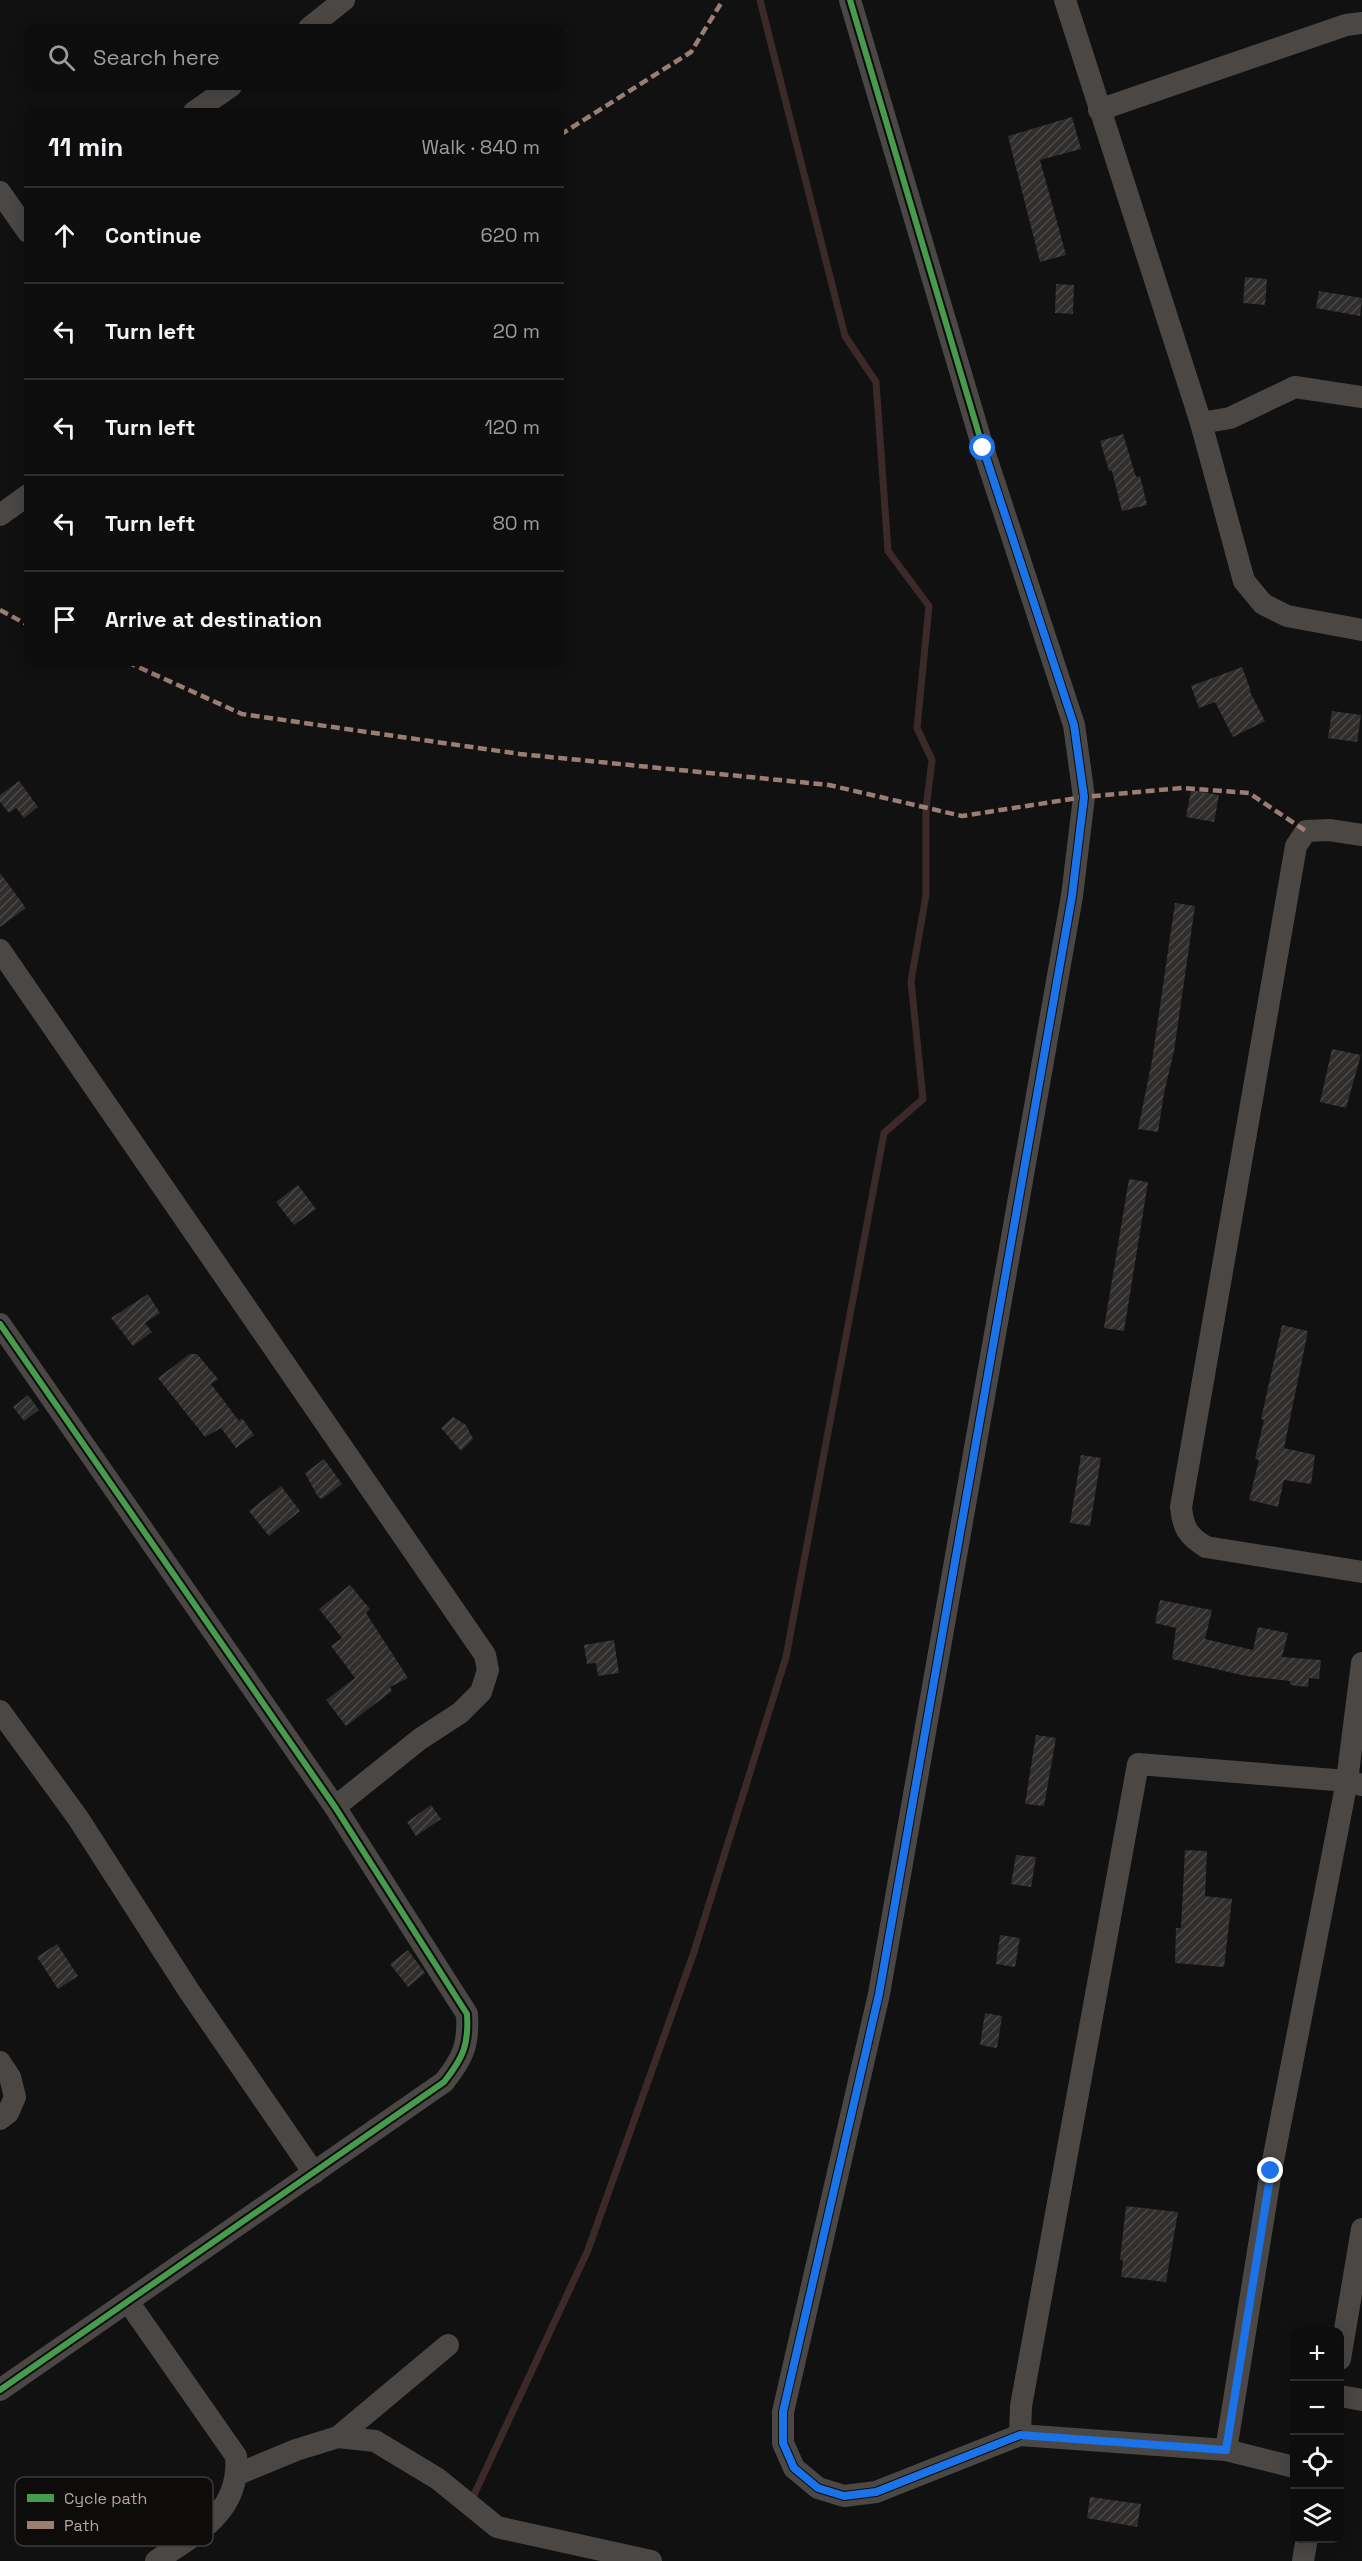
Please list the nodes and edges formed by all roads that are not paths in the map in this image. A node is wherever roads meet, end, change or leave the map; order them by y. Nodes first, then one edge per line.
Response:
1 (344, 0) edge
2 (850, 0) edge
3 (1065, 0) edge
4 (1362, 23) edge
5 (314, 24) edge
6 (225, 90) edge
7 (200, 108) edge
8 (1099, 110) junction
9 (0, 192) edge
10 (24, 226) edge
11 (1362, 397) edge
12 (1201, 423) junction
13 (24, 498) edge
14 (0, 515) edge
15 (1362, 630) edge
16 (1362, 836) edge
17 (0, 950) edge
18 (3, 1336) edge
19 (1362, 1572) edge
20 (1362, 1663) edge
21 (0, 1711) edge
22 (1355, 1783) edge
23 (335, 1807) junction
24 (0, 2062) edge
25 (0, 2119) edge
26 (314, 2173) junction
27 (1362, 2229) edge
28 (129, 2303) junction
29 (1344, 2335) edge
30 (448, 2345) dead end
31 (0, 2390) edge
32 (1344, 2397) edge
33 (1362, 2400) edge
34 (1020, 2435) junction
35 (338, 2437) junction
36 (1226, 2450) junction
37 (1290, 2466) edge
38 (238, 2474) junction
39 (213, 2520) edge
40 (1307, 2543) edge
41 (178, 2546) edge
42 (156, 2561) edge
43 (651, 2561) edge
44 (1303, 2561) edge

1 - 5 street
2 - 34 street
3 - 8 street
4 - 8 street
6 - 7 street
8 - 12 street
9 - 10 street
11 - 12 street
12 - 15 street
13 - 14 street
16 - 19 street
17 - 23 street
18 - 23 street
20 - 22 street
21 - 26 street
22 - 34 street
22 - 36 street
23 - 26 street
24 - 25 street
26 - 28 street
27 - 29 street
28 - 31 street
28 - 38 street
30 - 35 street
32 - 33 street
34 - 36 street
35 - 38 street
35 - 43 street
36 - 37 street
38 - 39 street
40 - 44 street
41 - 42 street

